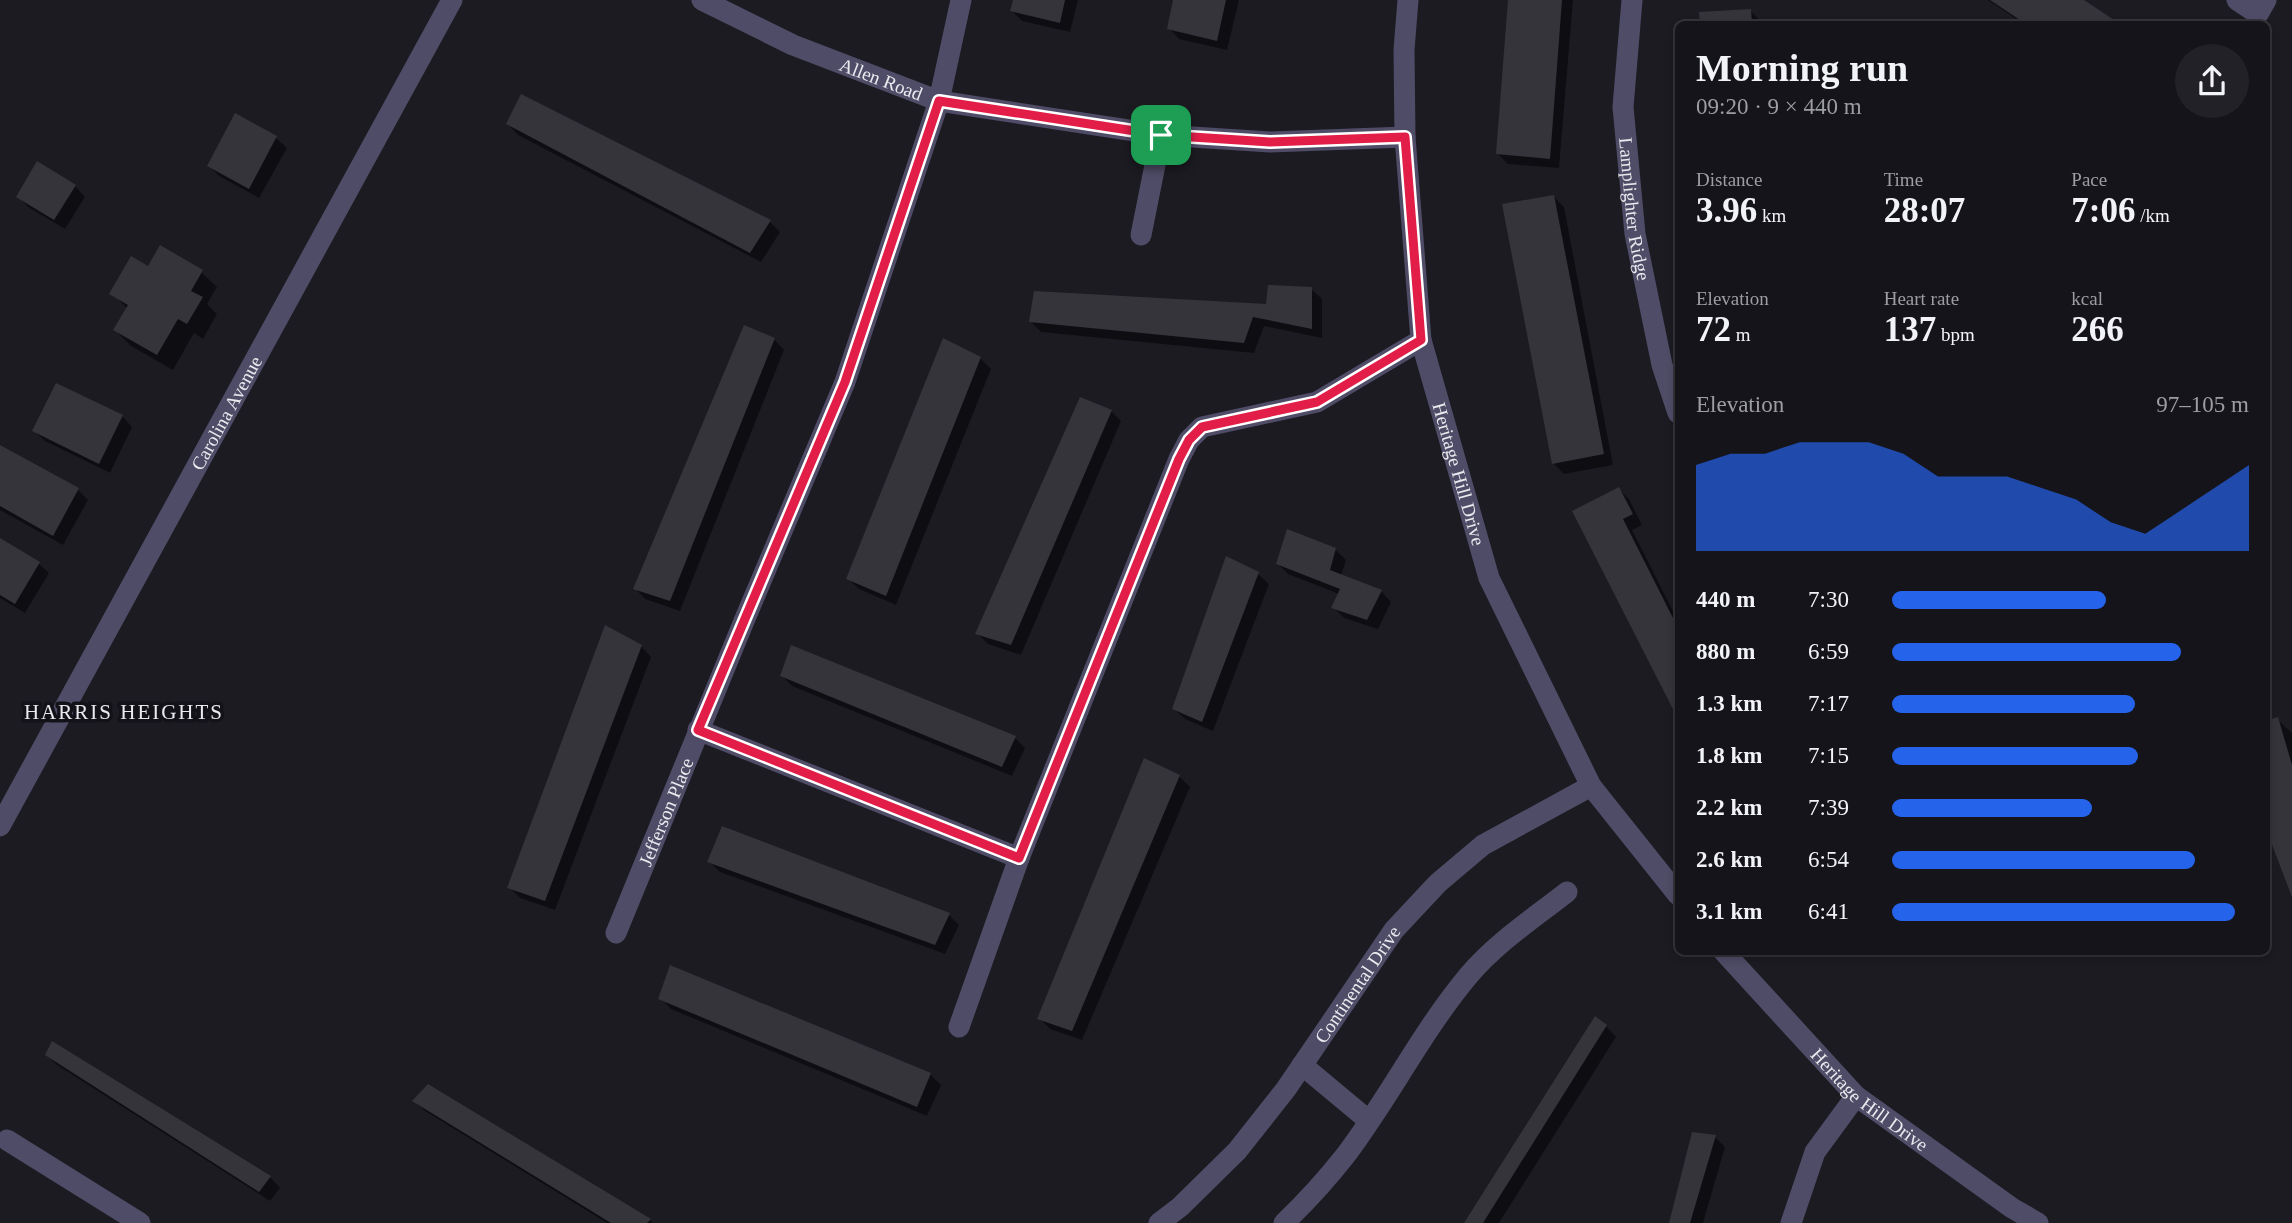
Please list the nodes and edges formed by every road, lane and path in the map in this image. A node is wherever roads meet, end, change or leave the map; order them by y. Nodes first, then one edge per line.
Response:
1 (452, 0) edge
2 (961, 0) edge
3 (1408, 0) edge
4 (1632, 0) edge
5 (2237, 0) edge
6 (2266, 0) edge
7 (706, 1) edge
8 (939, 101) junction
9 (1161, 135) junction
10 (1405, 137) junction
11 (1141, 235) dead end
12 (1421, 340) junction
13 (1675, 404) edge
14 (698, 730) junction
15 (1591, 786) junction
16 (0, 826) edge
17 (1019, 858) junction
18 (1675, 891) edge
19 (1567, 892) dead end
20 (615, 933) dead end
21 (1727, 955) edge
22 (959, 1027) dead end
23 (1302, 1065) junction
24 (1856, 1096) junction
25 (1368, 1120) junction
26 (7, 1140) dead end
27 (140, 1223) edge
28 (1159, 1223) edge
29 (1284, 1223) edge
30 (1791, 1223) edge
31 (2038, 1223) edge

1 - 16 street, Carolina Avenue
2 - 8 street, Jefferson Place
3 - 10 street, Heritage Hill Drive
4 - 13 street, Lamplighter Ridge
5 - 6 street
7 - 8 street, Allen Road
8 - 9 street, Allen Road
8 - 14 street, Jefferson Place
9 - 10 street, Allen Road
9 - 11 street
10 - 12 street, Heritage Hill Drive
12 - 15 street, Heritage Hill Drive
12 - 17 street
14 - 17 street
14 - 20 street, Jefferson Place
15 - 18 street, Heritage Hill Drive
15 - 23 street, Continental Drive
17 - 22 street
19 - 25 street
21 - 24 street, Heritage Hill Drive
23 - 25 street
23 - 28 street, Continental Drive
24 - 30 street
24 - 31 street, Heritage Hill Drive
25 - 29 street
26 - 27 street

